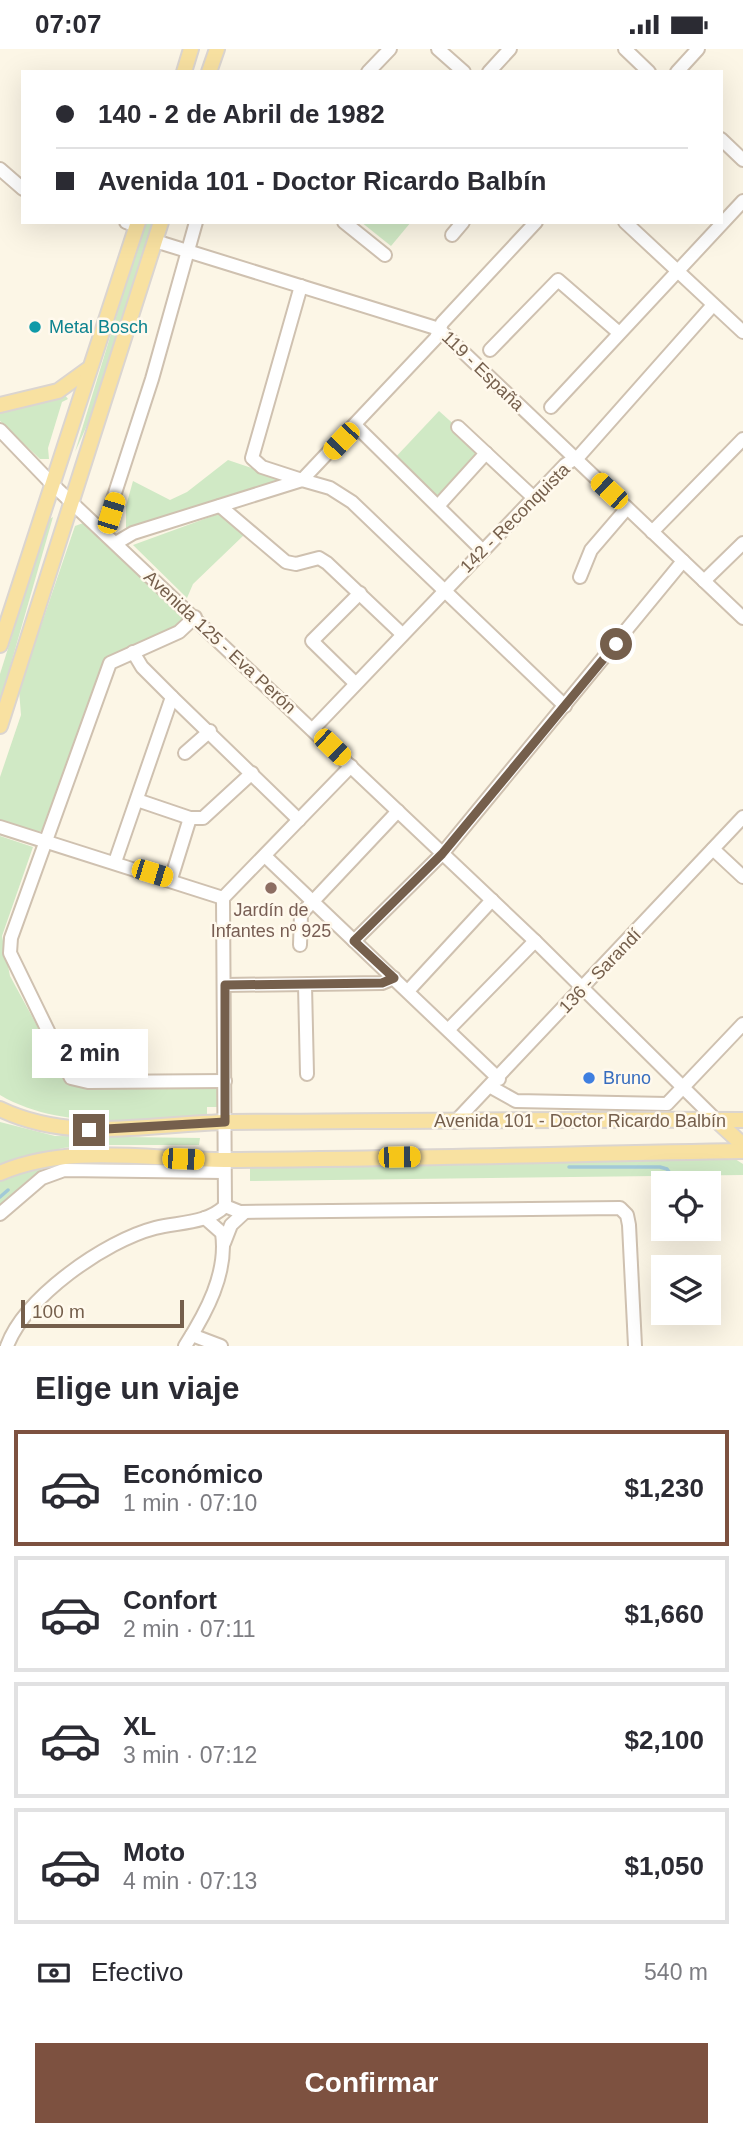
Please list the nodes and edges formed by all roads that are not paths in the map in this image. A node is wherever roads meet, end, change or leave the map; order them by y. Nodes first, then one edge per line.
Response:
1 (191, 49) edge
2 (217, 49) edge
3 (390, 49) edge
4 (438, 49) edge
5 (510, 49) edge
6 (625, 49) edge
7 (698, 49) edge
8 (185, 70) edge
9 (211, 70) edge
10 (370, 70) edge
11 (462, 70) edge
12 (491, 70) edge
13 (647, 70) edge
14 (679, 70) edge
15 (723, 141) edge
16 (743, 160) edge
17 (0, 169) edge
18 (5, 185) edge
19 (743, 201) edge
20 (723, 222) edge
21 (134, 224) edge
22 (160, 224) edge
23 (195, 224) edge
24 (347, 224) edge
25 (461, 224) edge
26 (535, 224) edge
27 (627, 224) edge
28 (721, 224) edge
29 (452, 235) dead end
30 (155, 241) junction
31 (188, 251) junction
32 (385, 255) dead end
33 (677, 271) junction
34 (302, 286) junction
35 (713, 305) junction
36 (439, 329) junction
37 (618, 332) junction
38 (743, 333) edge
39 (490, 350) dead end
40 (88, 369) junction
41 (0, 405) edge
42 (551, 407) dead end
43 (356, 426) junction
44 (457, 427) dead end
45 (0, 430) edge
46 (743, 439) edge
47 (486, 453) junction
48 (574, 459) junction
49 (302, 479) junction
50 (51, 483) junction
51 (534, 498) junction
52 (71, 501) junction
53 (220, 506) junction
54 (438, 506) junction
55 (627, 507) junction
56 (103, 530) junction
57 (652, 532) junction
58 (116, 543) junction
59 (743, 543) edge
60 (483, 551) junction
61 (683, 561) junction
62 (580, 577) dead end
63 (704, 581) junction
64 (443, 590) junction
65 (360, 593) junction
66 (195, 617) junction
67 (743, 618) edge
68 (3, 624) edge
69 (402, 634) junction
70 (0, 645) edge
71 (133, 652) junction
72 (355, 683) junction
73 (172, 697) junction
74 (565, 706) junction
75 (0, 726) edge
76 (313, 729) junction
77 (209, 731) junction
78 (185, 753) dead end
79 (351, 766) junction
80 (252, 773) junction
81 (137, 800) junction
82 (398, 811) junction
83 (743, 817) edge
84 (190, 818) junction
85 (299, 820) junction
86 (0, 827) edge
87 (46, 840) junction
88 (713, 849) junction
89 (442, 854) junction
90 (265, 856) junction
91 (116, 862) junction
92 (743, 877) edge
93 (171, 879) junction
94 (223, 898) junction
95 (492, 900) junction
96 (312, 901) junction
97 (354, 941) junction
98 (535, 941) junction
99 (300, 945) dead end
100 (394, 978) junction
101 (225, 985) junction
102 (305, 985) junction
103 (582, 988) junction
104 (408, 991) junction
105 (743, 1024) edge
106 (449, 1030) junction
107 (307, 1074) dead end
108 (225, 1081) junction
109 (495, 1083) junction
110 (684, 1086) junction
111 (0, 1109) edge
112 (716, 1120) junction
113 (743, 1120) edge
114 (225, 1122) junction
115 (455, 1122) junction
116 (743, 1145) edge
117 (743, 1151) edge
118 (224, 1166) junction
119 (0, 1173) edge
120 (225, 1206) junction
121 (245, 1212) junction
122 (0, 1214) edge
123 (205, 1218) junction
124 (224, 1243) junction
125 (189, 1340) edge
126 (7, 1346) edge
127 (221, 1346) edge
128 (635, 1346) edge

1 - 8 main road
2 - 9 main road
3 - 10 street
4 - 11 street
5 - 12 street
6 - 13 street
7 - 14 street
15 - 16 street
17 - 18 street
19 - 20 street
21 - 40 main road
22 - 30 main road
23 - 31 street
24 - 32 street
25 - 29 street
26 - 36 street
27 - 33 street
28 - 33 street
30 - 31 street, 119 - España
30 - 52 main road
31 - 34 street, 119 - España
31 - 56 street
33 - 35 street
33 - 37 street
34 - 36 street, 119 - España
34 - 49 street
35 - 38 street
35 - 48 street, 142 - Reconquista
36 - 43 street
36 - 48 street, 119 - España
37 - 39 street
37 - 42 street
40 - 41 main road
40 - 50 main road
43 - 49 street
43 - 54 street
44 - 47 street
45 - 50 street, Avenida 125 - Eva Perón
46 - 57 street
47 - 51 street
47 - 54 street
48 - 51 street, 142 - Reconquista
48 - 55 street, 119 - España
49 - 53 street
49 - 64 street
50 - 52 street, Avenida 125 - Eva Perón
50 - 68 main road
51 - 60 street, 142 - Reconquista
52 - 56 street, Avenida 125 - Eva Perón
52 - 75 main road
53 - 58 street
53 - 65 street
54 - 60 street
55 - 57 street, 119 - España
55 - 62 street
56 - 58 street, Avenida 125 - Eva Perón
57 - 61 street, 119 - España
58 - 66 street, Avenida 125 - Eva Perón
59 - 63 street
60 - 64 street, 142 - Reconquista
61 - 63 street, 119 - España
61 - 74 street
63 - 67 street, 119 - España
64 - 69 street, 142 - Reconquista
64 - 74 street
65 - 69 street
65 - 72 street
66 - 71 street
66 - 76 street, Avenida 125 - Eva Perón
68 - 70 main road
69 - 72 street, 142 - Reconquista
71 - 73 street
71 - 87 street
72 - 76 street, 142 - Reconquista
73 - 77 street
73 - 81 street
74 - 89 street
76 - 79 street, Avenida 125 - Eva Perón
77 - 78 street
77 - 80 street
79 - 82 street, Avenida 125 - Eva Perón
79 - 85 street
80 - 84 street
80 - 85 street
81 - 84 street
81 - 91 street
82 - 89 street, Avenida 125 - Eva Perón
82 - 96 street
83 - 88 street, 136 - Sarandí
84 - 93 street
85 - 90 street
86 - 87 street
87 - 91 street
87 - 108 street
88 - 92 street
88 - 103 street, 136 - Sarandí
89 - 95 street, Avenida 125 - Eva Perón
89 - 97 street
90 - 94 street
90 - 96 street
91 - 93 street
93 - 94 street
94 - 101 street
95 - 98 street, Avenida 125 - Eva Perón
95 - 104 street
96 - 97 street
96 - 99 street
97 - 100 street
98 - 103 street, Avenida 125 - Eva Perón
98 - 106 street
100 - 102 street
100 - 104 street
101 - 102 street
101 - 108 street
102 - 107 street
103 - 109 street, 136 - Sarandí
103 - 110 street, Avenida 125 - Eva Perón
104 - 106 street
105 - 110 street
106 - 109 street
108 - 114 street
109 - 110 street
109 - 115 street, 136 - Sarandí
110 - 112 street, Avenida 125 - Eva Perón
111 - 114 main road, Avenida 101 - Doctor Ricardo Balbín
112 - 113 main road, Avenida 101 - Doctor Ricardo Balbín
112 - 115 main road, Avenida 101 - Doctor Ricardo Balbín
112 - 116 main road, Avenida 125 - Eva Perón
114 - 115 main road, Avenida 101 - Doctor Ricardo Balbín
114 - 118 street
117 - 118 main road, Avenida 101 - Doctor Ricardo Balbín
118 - 119 main road, Avenida 101 - Doctor Ricardo Balbín
118 - 120 street
118 - 122 street
120 - 121 street
120 - 123 street
121 - 124 street
121 - 128 street
123 - 124 street
123 - 126 street
124 - 125 street
125 - 127 street

